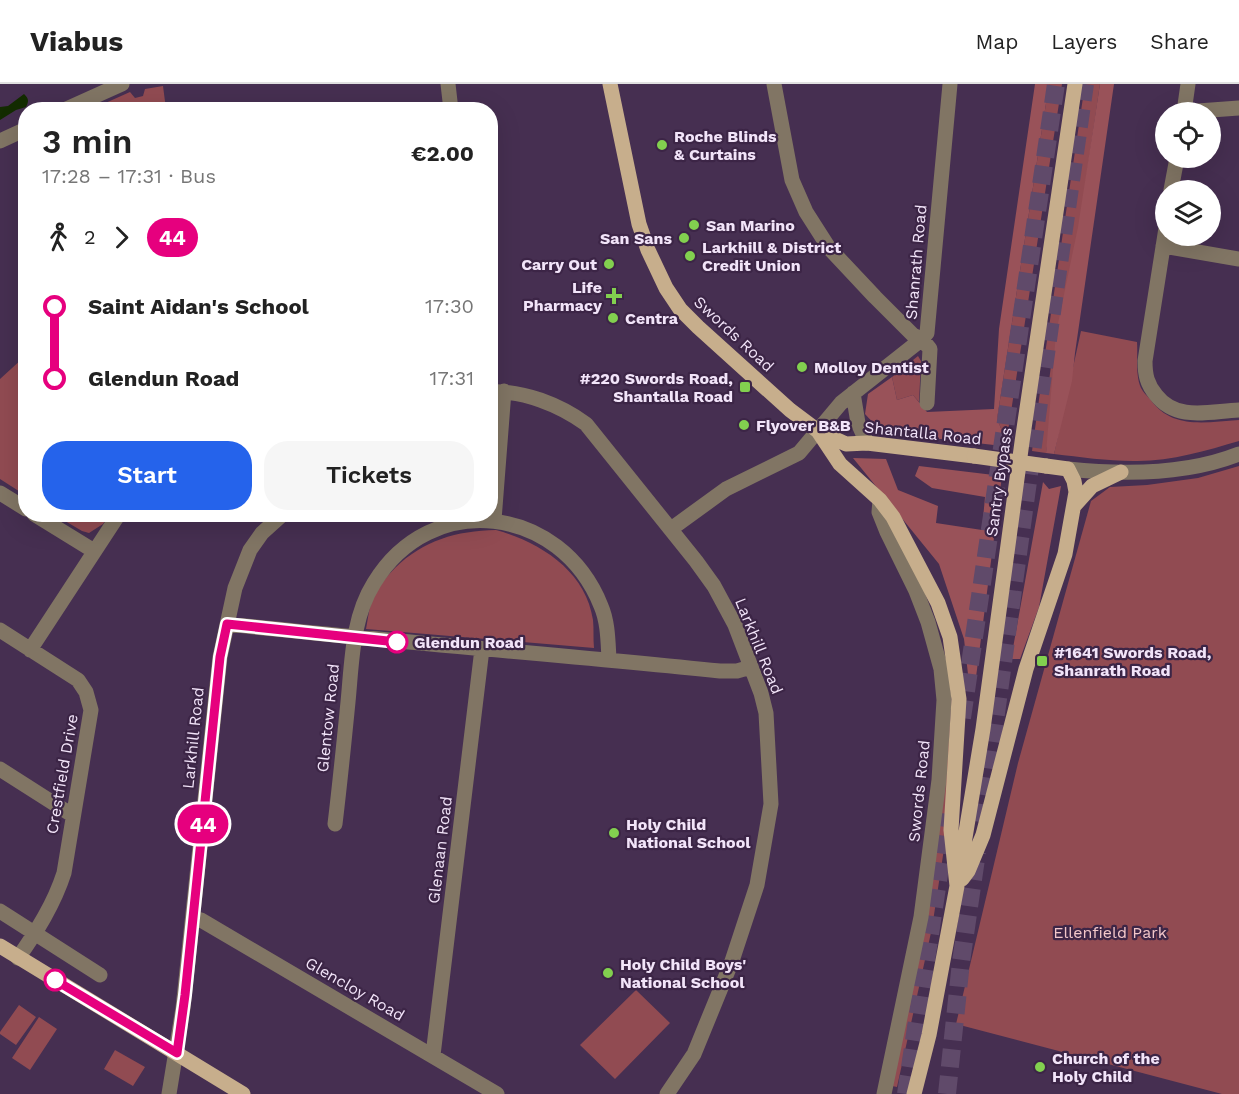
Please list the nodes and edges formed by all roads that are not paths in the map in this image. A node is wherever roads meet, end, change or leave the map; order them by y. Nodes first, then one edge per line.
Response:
1 (122, 84) edge
2 (448, 84) edge
3 (610, 84) edge
4 (774, 84) edge
5 (950, 84) edge
6 (1075, 84) edge
7 (1188, 84) edge
8 (82, 102) edge
9 (450, 102) edge
10 (1185, 102) edge
11 (1239, 108) edge
12 (1221, 109) edge
13 (18, 133) edge
14 (0, 141) edge
15 (1163, 246) joint
16 (1239, 259) edge
17 (922, 339) junction
18 (498, 392) edge
19 (853, 393) junction
20 (927, 403) dead end
21 (1239, 410) edge
22 (818, 431) junction
23 (867, 443) junction
24 (1239, 454) edge
25 (1068, 469) junction
26 (1121, 472) junction
27 (0, 493) edge
28 (880, 500) junction
29 (18, 504) edge
30 (1074, 506) junction
31 (498, 521) edge
32 (47, 522) edge
33 (114, 522) edge
34 (274, 522) edge
35 (469, 522) edge
36 (671, 529) junction
37 (94, 551) junction
38 (227, 624) junction
39 (0, 630) edge
40 (355, 638) junction
41 (482, 649) junction
42 (30, 650) junction
43 (609, 659) junction
44 (751, 667) junction
45 (0, 769) edge
46 (72, 815) junction
47 (335, 824) dead end
48 (957, 886) junction
49 (0, 911) edge
50 (193, 918) junction
51 (36, 933) junction
52 (0, 946) edge
53 (18, 957) junction
54 (100, 975) dead end
55 (177, 1053) junction
56 (433, 1055) junction
57 (169, 1094) edge
58 (243, 1094) edge
59 (496, 1094) edge
60 (667, 1094) edge
61 (884, 1094) edge
62 (914, 1094) edge

1 - 8 street
2 - 9 street
3 - 22 main road, Swords Road
4 - 17 street
5 - 17 street, Shanrath Road
6 - 48 main road, Santry Bypass
7 - 10 street
11 - 12 street
13 - 14 street
15 - 16 street
15 - 21 street
17 - 19 street, Shanrath Road
17 - 20 street
18 - 36 street, Larkhill Road
19 - 22 street, Shanrath Road
19 - 23 street
22 - 23 main road, Shantalla Road
22 - 28 main road, Swords Road
22 - 36 street
23 - 25 main road, Shantalla Road, bridge
24 - 26 street, Shantalla Road
25 - 26 street, Shantalla Road
25 - 30 main road, Swords Road
26 - 30 main road
27 - 29 street
28 - 48 main road, Swords Road
28 - 61 street, Swords Road
30 - 48 main road, Swords Road
31 - 43 street, Glentow Road
32 - 37 street
33 - 37 street
34 - 38 street, Larkhill Road
35 - 40 street, Glentow Road
36 - 44 street, Larkhill Road
37 - 42 street
38 - 40 street
38 - 50 street, Larkhill Road
39 - 42 street, Crestfield Drive
40 - 41 street
40 - 47 street, Glentow Road
41 - 43 street
41 - 56 street, Glenaan Road
42 - 46 street, Crestfield Drive
43 - 44 street
44 - 60 street, Larkhill Road
45 - 46 street
46 - 51 street, Crestfield Drive
48 - 62 main road, Swords Road
49 - 51 street
50 - 55 street, Larkhill Road
50 - 56 street, Glencloy Road
51 - 53 street, Crestfield Drive
51 - 54 street
52 - 53 main road
53 - 55 main road
55 - 57 street, Larkhill Road
55 - 58 main road
56 - 59 street, Glencloy Road

